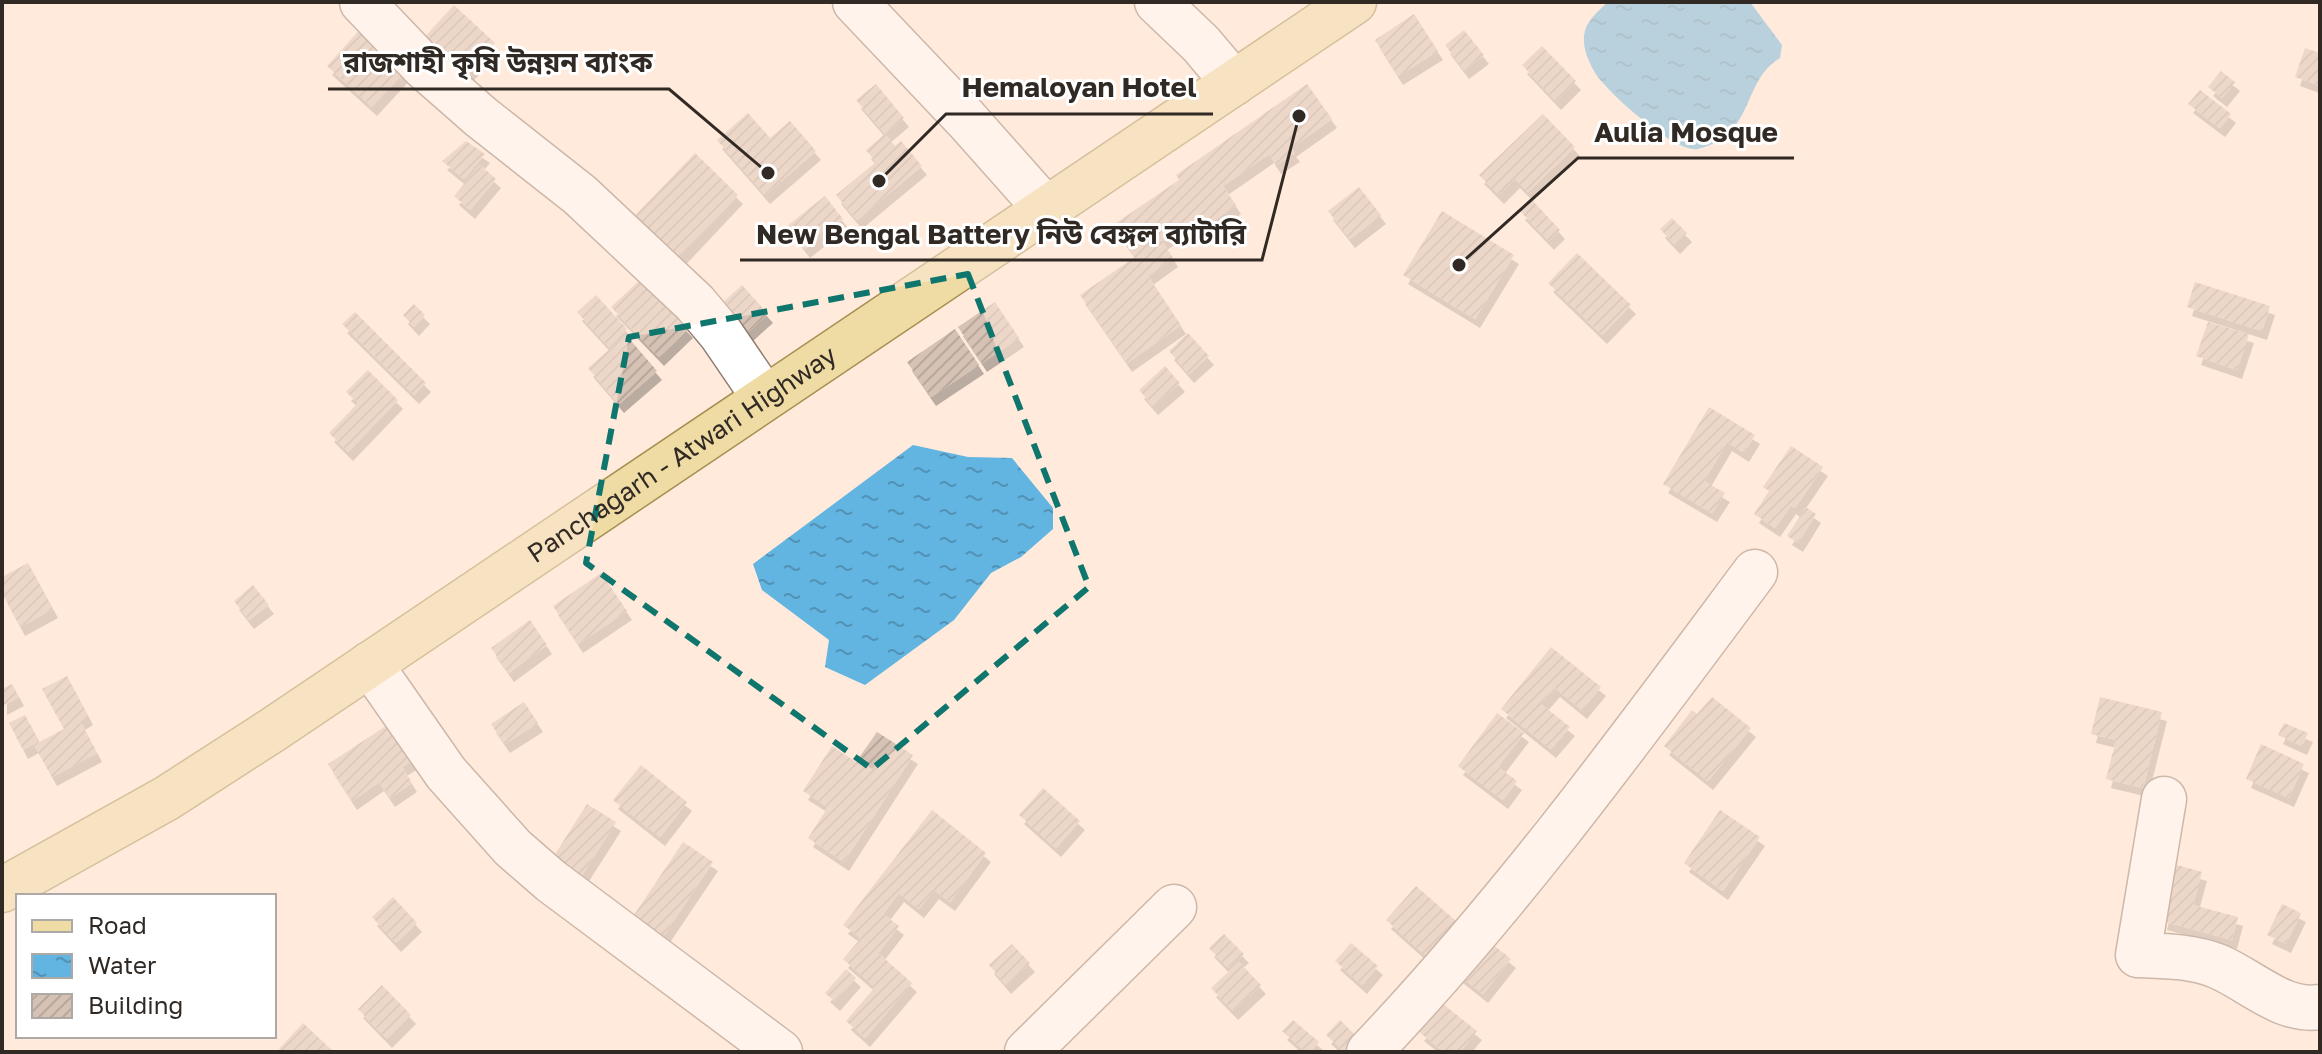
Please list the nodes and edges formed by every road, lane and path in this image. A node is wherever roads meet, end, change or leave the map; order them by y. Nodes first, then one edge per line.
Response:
1 (362, 2) edge
2 (855, 2) edge
3 (1157, 2) edge
4 (1354, 2) edge
5 (1234, 83) junction
6 (1046, 209) junction
7 (764, 397) junction
8 (1755, 572) dead end
9 (370, 664) junction
10 (2164, 799) dead end
11 (2, 890) edge
12 (1174, 907) dead end
13 (2320, 1007) edge
14 (780, 1052) edge
15 (1027, 1052) edge
16 (1369, 1052) edge

1 - 7 street
2 - 6 street
3 - 5 street
4 - 5 main road, Panchagarh - Atwari Highway
5 - 6 main road, Panchagarh - Atwari Highway
6 - 7 main road, Panchagarh - Atwari Highway
7 - 9 main road, Panchagarh - Atwari Highway
8 - 16 street
9 - 11 main road, Panchagarh - Atwari Highway
9 - 14 street
10 - 13 street
12 - 15 street

